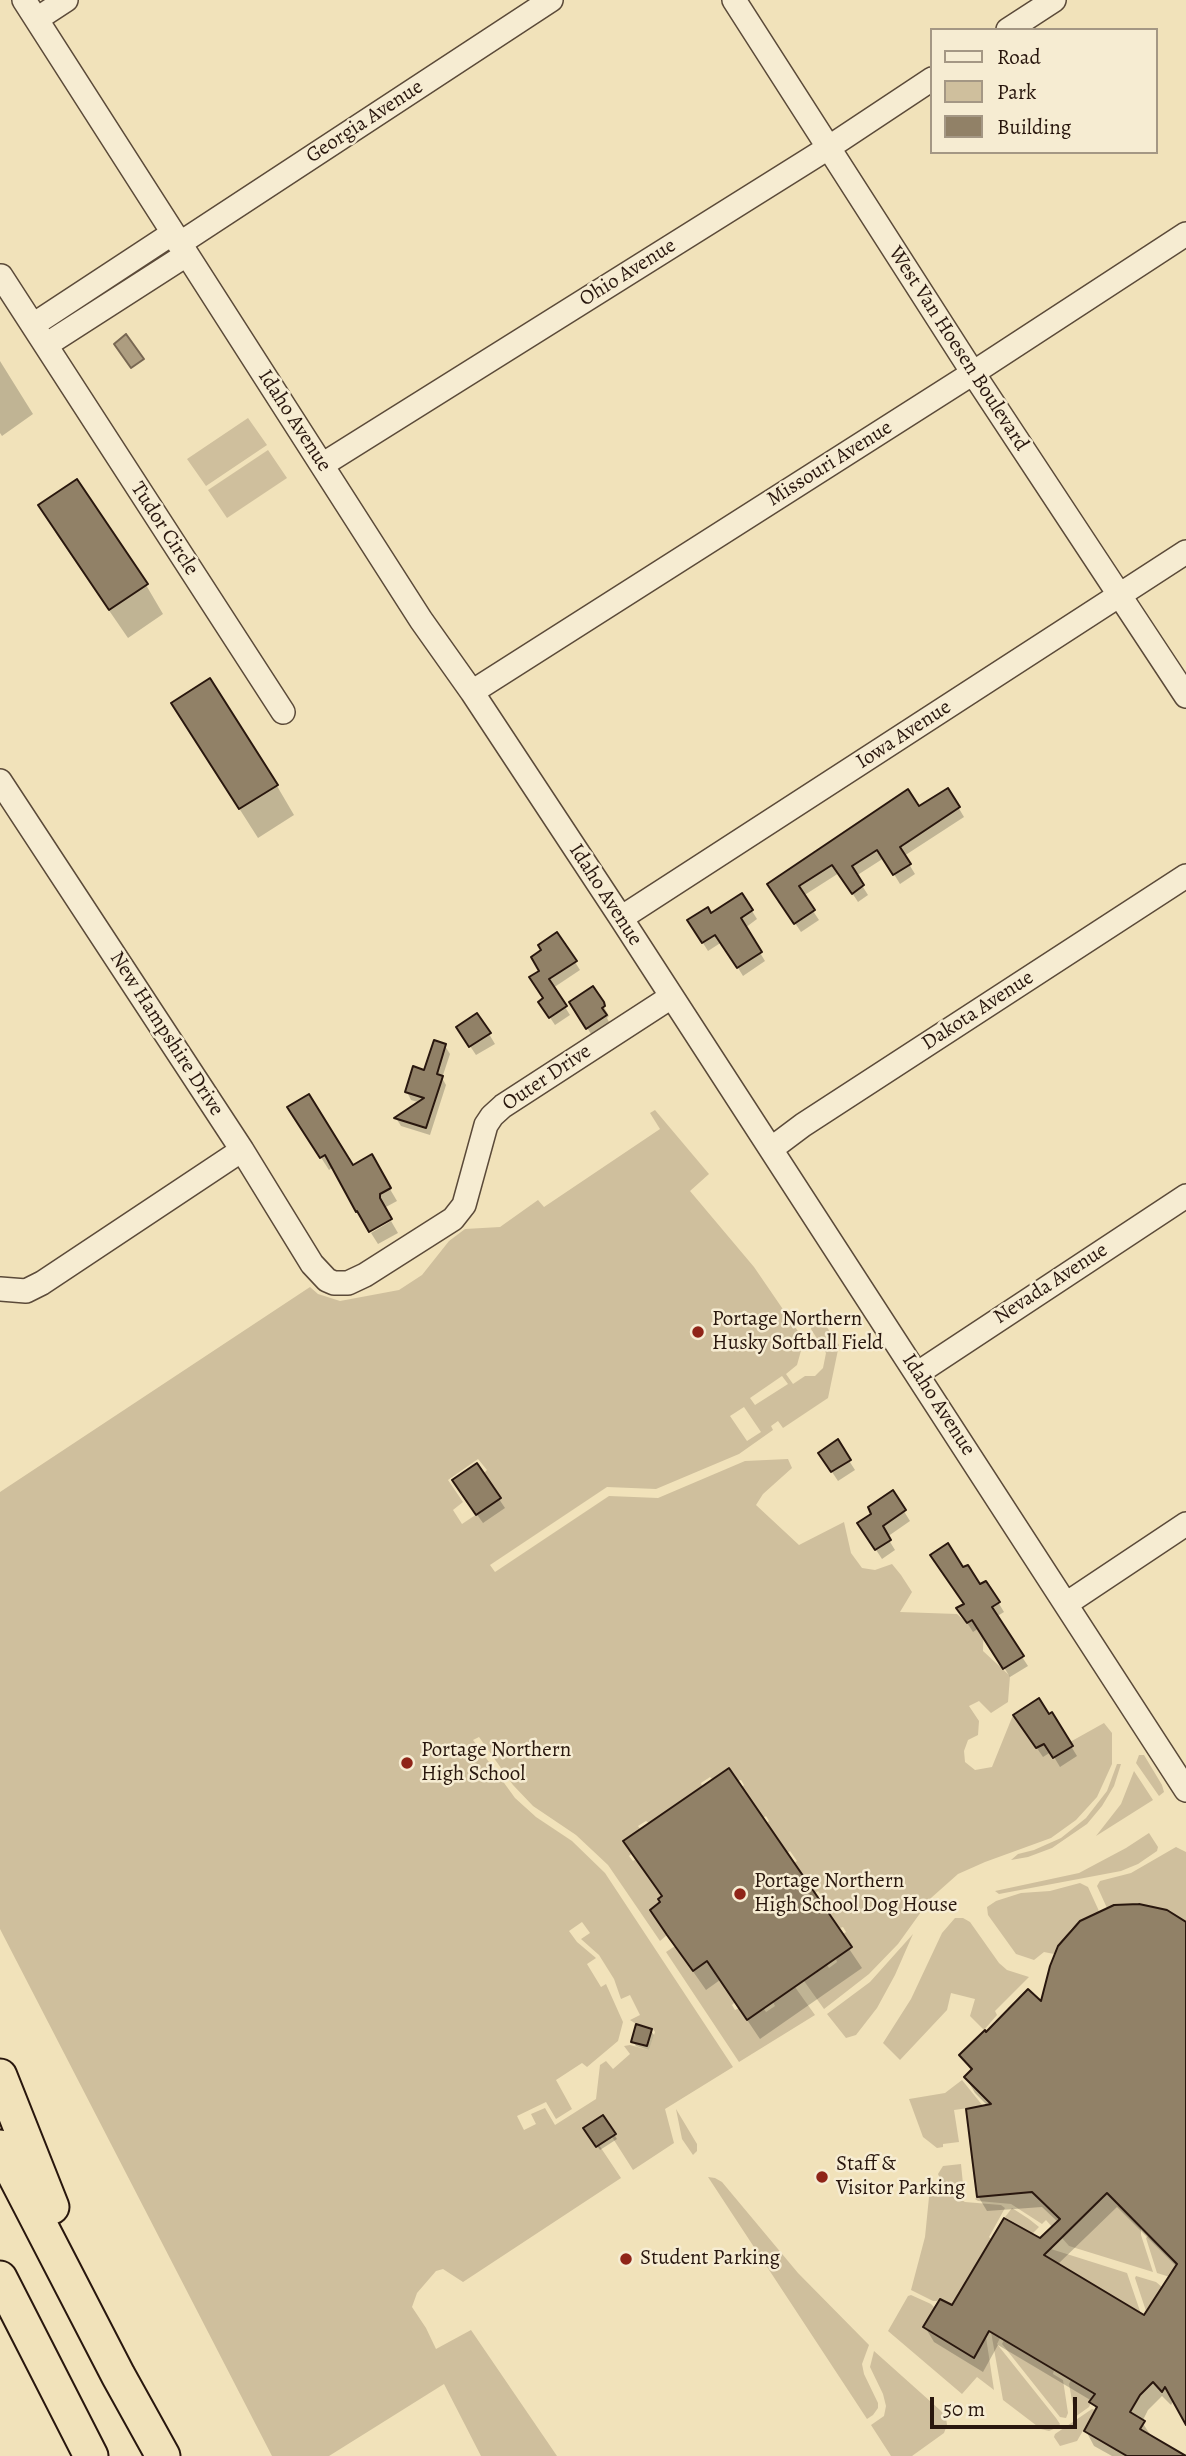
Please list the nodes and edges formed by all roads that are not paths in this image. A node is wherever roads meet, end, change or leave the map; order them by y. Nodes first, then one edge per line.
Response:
1 (66, 0) edge
2 (551, 0) edge
3 (734, 0) edge
4 (1054, 0) edge
5 (31, 9) edge
6 (1011, 28) edge
7 (930, 80) edge
8 (828, 148) junction
9 (1186, 234) edge
10 (179, 244) junction
11 (1, 276) edge
12 (33, 325) junction
13 (46, 345) junction
14 (973, 373) junction
15 (322, 465) junction
16 (1186, 552) edge
17 (1118, 596) junction
18 (472, 692) junction
19 (1186, 696) edge
20 (283, 712) dead end
21 (0, 781) edge
22 (1186, 876) edge
23 (621, 918) junction
24 (671, 997) junction
25 (771, 1149) junction
26 (242, 1150) junction
27 (1186, 1196) edge
28 (334, 1283) joint
29 (0, 1290) edge
30 (918, 1373) junction
31 (1186, 1524) edge
32 (1066, 1604) junction
33 (1186, 1790) edge
34 (0, 2076) edge
35 (0, 2147) edge
36 (0, 2278) edge
37 (0, 2295) edge
38 (47, 2371) junction
39 (118, 2375) junction
40 (91, 2456) edge
41 (163, 2456) edge

1 - 5 street
2 - 10 street, Georgia Avenue
3 - 8 street, West Van Hoesen Boulevard
4 - 6 street
5 - 10 street, Idaho Avenue
7 - 8 street, Ohio Avenue
8 - 14 street, West Van Hoesen Boulevard
8 - 15 street, Ohio Avenue
9 - 14 street, Missouri Avenue
10 - 12 street
10 - 13 street
10 - 15 street, Idaho Avenue
11 - 12 street, Tudor Circle
12 - 13 street, Tudor Circle
13 - 20 street, Tudor Circle
14 - 17 street, West Van Hoesen Boulevard
14 - 18 street, Missouri Avenue
15 - 18 street, Idaho Avenue
16 - 17 street, Iowa Avenue
17 - 19 street, West Van Hoesen Boulevard
17 - 23 street, Iowa Avenue
18 - 23 street, Idaho Avenue
21 - 26 street, New Hampshire Drive
22 - 25 street, Dakota Avenue
23 - 24 street, Idaho Avenue
24 - 25 street, Idaho Avenue
24 - 28 street, Outer Drive
25 - 30 street, Idaho Avenue
26 - 28 street, New Hampshire Drive
26 - 29 street
27 - 30 street, Nevada Avenue
30 - 32 street, Idaho Avenue
31 - 32 street
32 - 33 street, Idaho Avenue
34 - 39 highway
35 - 39 highway
36 - 38 highway
37 - 38 highway
38 - 40 highway
39 - 41 highway

